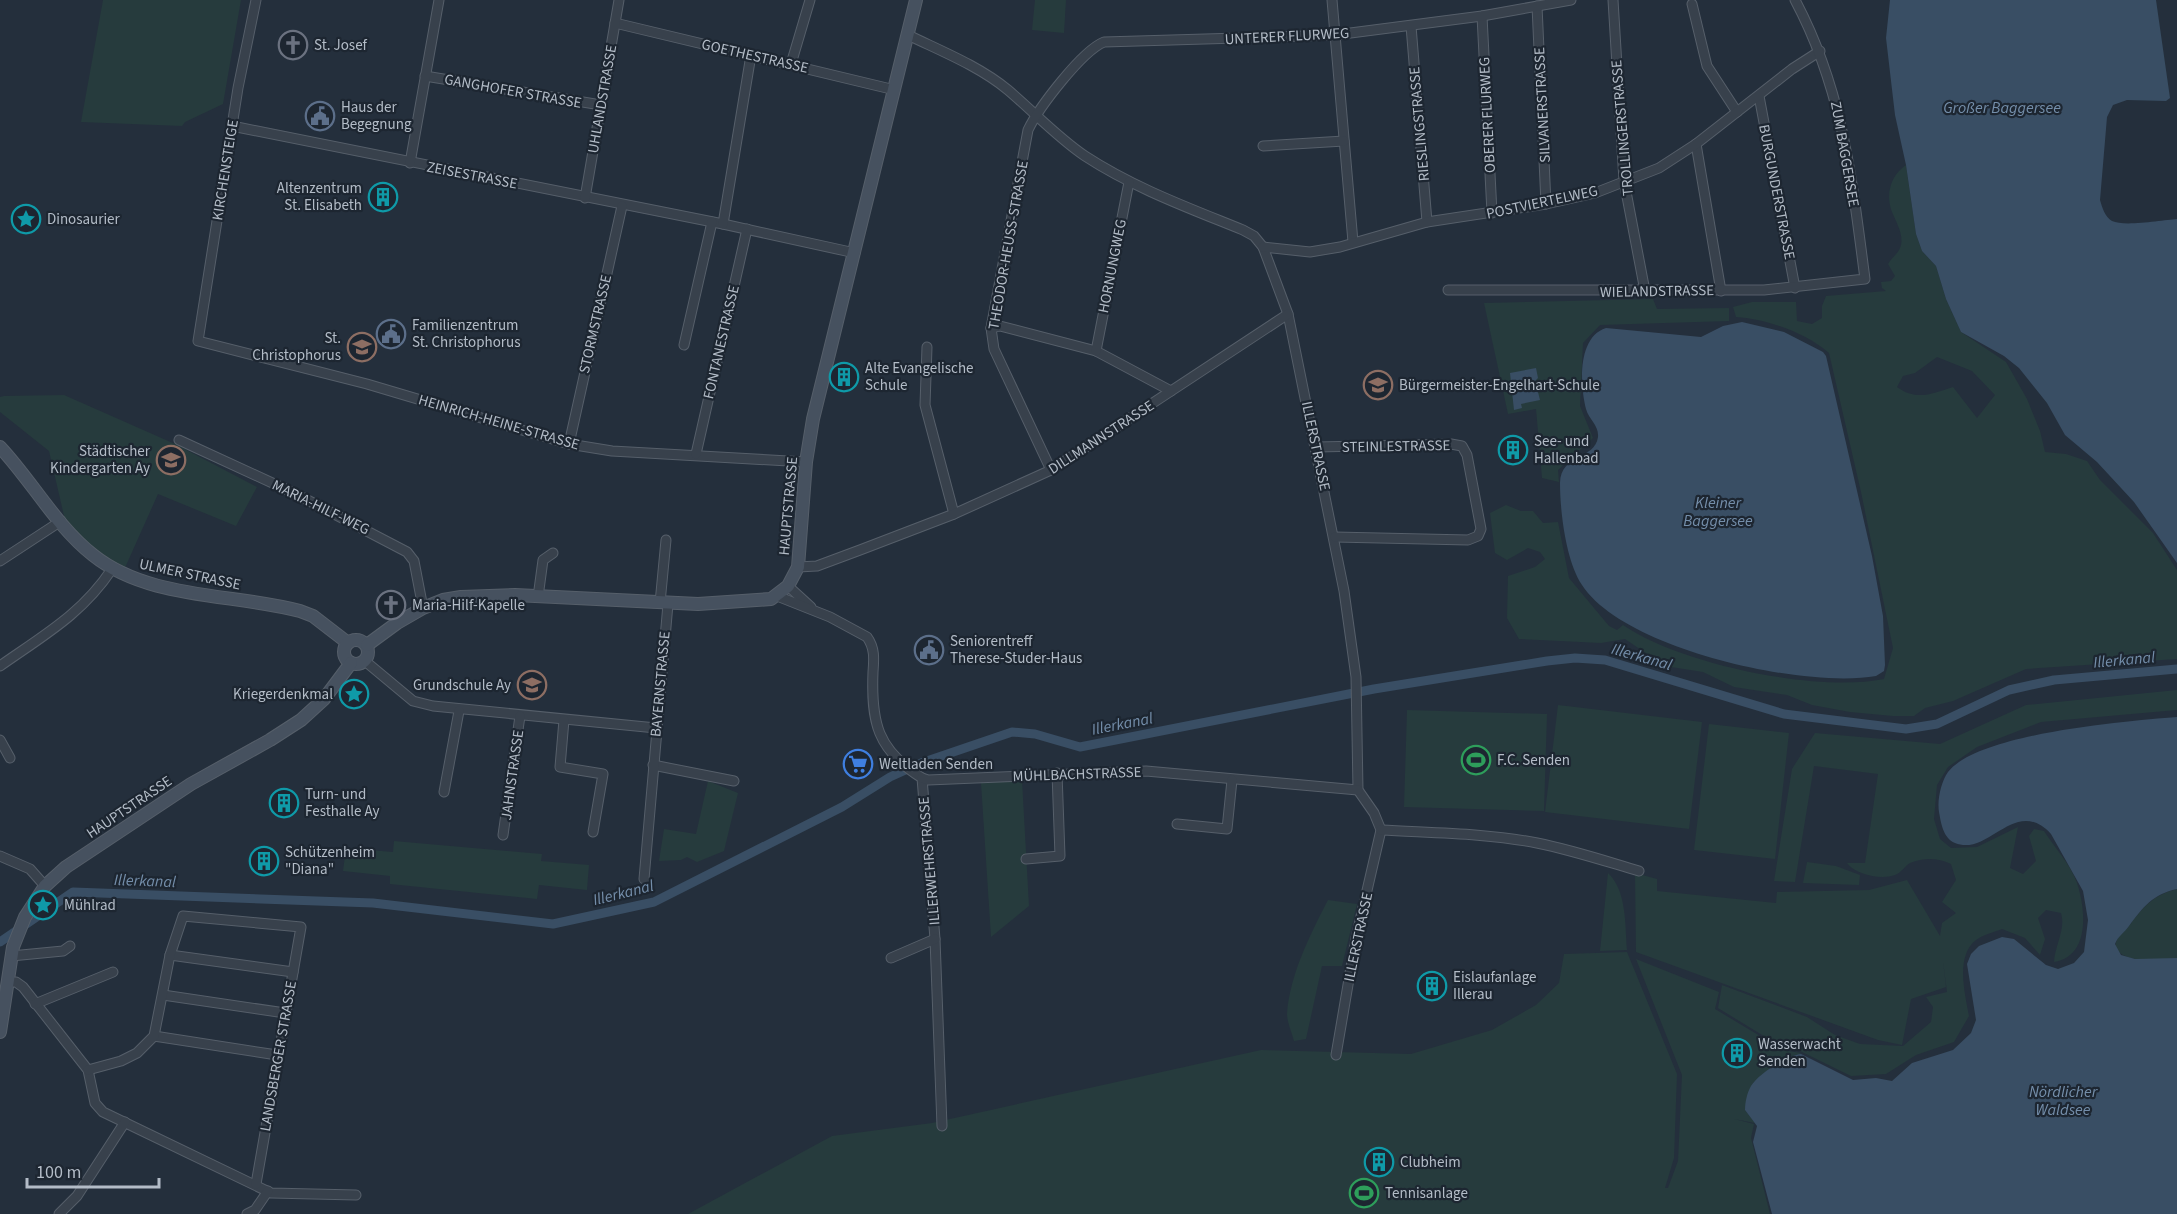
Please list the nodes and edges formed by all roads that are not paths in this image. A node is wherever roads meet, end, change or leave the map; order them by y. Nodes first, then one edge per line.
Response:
1 (256, 0) edge
2 (439, 0) edge
3 (619, 0) edge
4 (810, 0) edge
5 (916, 0) edge
6 (1332, 0) edge
7 (1570, 0) edge
8 (1613, 0) edge
9 (1795, 0) edge
10 (1692, 4) dead end
11 (1537, 6) junction
12 (1482, 16) junction
13 (615, 23) junction
14 (1411, 26) junction
15 (908, 35) junction
16 (1335, 35) junction
17 (1820, 51) junction
18 (751, 55) junction
19 (791, 64) junction
20 (425, 76) junction
21 (895, 90) junction
22 (1759, 96) junction
23 (601, 105) junction
24 (1737, 112) junction
25 (1035, 116) junction
26 (232, 126) junction
27 (1344, 141) junction
28 (1696, 144) junction
29 (1263, 146) dead end
30 (410, 163) junction
31 (1624, 181) junction
32 (1129, 182) junction
33 (585, 198) junction
34 (1546, 204) junction
35 (622, 206) junction
36 (1492, 213) junction
37 (712, 222) junction
38 (1427, 222) junction
39 (723, 224) junction
40 (747, 229) junction
41 (1353, 243) junction
42 (1263, 247) junction
43 (855, 253) junction
44 (1865, 279) joint
45 (1795, 288) junction
46 (1448, 290) dead end
47 (1645, 291) junction
48 (1721, 291) junction
49 (1288, 314) junction
50 (991, 328) junction
51 (198, 341) joint
52 (684, 345) dead end
53 (927, 347) dead end
54 (1096, 351) junction
55 (1171, 391) junction
56 (179, 440) dead end
57 (569, 444) junction
58 (0, 447) edge
59 (1317, 447) junction
60 (696, 454) junction
61 (806, 462) junction
62 (1051, 470) junction
63 (954, 514) junction
64 (60, 521) junction
65 (1335, 537) junction
66 (666, 540) dead end
67 (553, 553) dead end
68 (0, 561) edge
69 (798, 567) junction
70 (112, 569) junction
71 (788, 586) junction
72 (777, 596) junction
73 (538, 597) junction
74 (664, 604) junction
75 (423, 608) junction
76 (817, 612) junction
77 (348, 643) junction
78 (367, 645) junction
79 (365, 661) junction
80 (351, 663) junction
81 (0, 666) edge
82 (459, 711) junction
83 (520, 716) junction
84 (564, 720) junction
85 (656, 728) junction
86 (0, 740) edge
87 (10, 758) dead end
88 (653, 765) junction
89 (1057, 773) junction
90 (920, 777) junction
91 (1232, 780) junction
92 (734, 781) dead end
93 (1358, 790) junction
94 (444, 792) dead end
95 (1177, 824) dead end
96 (1381, 830) junction
97 (593, 832) dead end
98 (503, 835) dead end
99 (0, 856) edge
100 (1026, 860) dead end
101 (1639, 871) dead end
102 (644, 879) dead end
103 (45, 886) junction
104 (935, 939) junction
105 (70, 946) dead end
106 (12, 951) junction
107 (170, 955) junction
108 (891, 958) dead end
109 (113, 972) dead end
110 (293, 972) junction
111 (7, 982) junction
112 (163, 994) junction
113 (35, 1004) junction
114 (285, 1013) junction
115 (0, 1032) edge
116 (154, 1036) junction
117 (277, 1055) junction
118 (1336, 1055) dead end
119 (87, 1070) junction
120 (125, 1122) junction
121 (942, 1126) dead end
122 (256, 1184) junction
123 (268, 1191) junction
124 (356, 1195) dead end
125 (59, 1214) edge
126 (247, 1214) edge

1 - 26 street, KIRCHENSTEIGE
2 - 20 street
3 - 13 street, UHLANDSTRASSE
4 - 19 street
5 - 15 main road, HAUPTSTRASSE
6 - 16 street
7 - 11 street, UNTERER FLURWEG
8 - 31 street, TROLLINGERSTRASSE
9 - 17 street, ZUM BAGGERSEE
10 - 24 street
11 - 12 street, UNTERER FLURWEG
11 - 34 street, SILVANERSTRASSE
12 - 14 street, UNTERER FLURWEG
12 - 36 street, OBERER FLURWEG
13 - 18 street, GOETHESTRASSE
13 - 23 street, UHLANDSTRASSE
14 - 16 street, UNTERER FLURWEG
14 - 38 street, RIESLINGSTRASSE
15 - 21 main road, HAUPTSTRASSE
15 - 25 street
16 - 25 street, UNTERER FLURWEG
16 - 27 street
17 - 22 street, POSTVIERTELWEG
17 - 44 street, ZUM BAGGERSEE
18 - 19 street, GOETHESTRASSE
18 - 39 street
19 - 21 street, GOETHESTRASSE
20 - 23 street, GANGHOFER STRASSE
20 - 30 street
21 - 43 main road, HAUPTSTRASSE
22 - 24 street, POSTVIERTELWEG
22 - 45 street, BURGUNDERSTRASSE
23 - 33 street, UHLANDSTRASSE
24 - 28 street, POSTVIERTELWEG
25 - 32 street
25 - 50 street, THEODOR-HEUSS-STRASSE
26 - 30 street, ZEISESTRASSE
26 - 51 street, KIRCHENSTEIGE
27 - 29 street
27 - 41 street
28 - 31 street, POSTVIERTELWEG
28 - 48 street
30 - 33 street, ZEISESTRASSE
31 - 34 street, POSTVIERTELWEG
31 - 47 street, TROLLINGERSTRASSE
32 - 42 street
32 - 54 street, HORNUNGWEG
33 - 35 street, ZEISESTRASSE
34 - 36 street, POSTVIERTELWEG
35 - 37 street, ZEISESTRASSE
35 - 57 street, STORMSTRASSE
36 - 38 street, POSTVIERTELWEG
37 - 39 street, ZEISESTRASSE
37 - 52 street
38 - 41 street, POSTVIERTELWEG
39 - 40 street, ZEISESTRASSE
40 - 43 street, ZEISESTRASSE
40 - 60 street, FONTANESTRASSE
41 - 42 street, POSTVIERTELWEG
42 - 49 street, ILLERSTRASSE
43 - 61 main road, HAUPTSTRASSE
44 - 45 street, WIELANDSTRASSE
45 - 48 street, WIELANDSTRASSE
46 - 47 street, WIELANDSTRASSE
47 - 48 street, WIELANDSTRASSE
49 - 55 street, DILLMANNSTRASSE
49 - 59 street, ILLERSTRASSE
50 - 54 street
50 - 62 street, THEODOR-HEUSS-STRASSE
51 - 57 street, HEINRICH-HEINE-STRASSE
53 - 63 street
54 - 55 street
55 - 62 street, DILLMANNSTRASSE
56 - 75 street, MARIA-HILF-WEG
57 - 60 street, HEINRICH-HEINE-STRASSE
58 - 64 main road, ULMER STRASSE
59 - 65 street, ILLERSTRASSE
59 - 65 street, STEINLESTRASSE
60 - 61 street, HEINRICH-HEINE-STRASSE
61 - 69 main road, HAUPTSTRASSE
62 - 63 street, DILLMANNSTRASSE
63 - 69 street, DILLMANNSTRASSE
64 - 68 street
64 - 70 main road, ULMER STRASSE
65 - 93 street, ILLERSTRASSE
66 - 74 street, BAYERNSTRASSE
67 - 73 street
69 - 71 main road, HAUPTSTRASSE
70 - 77 main road, ULMER STRASSE
70 - 81 street
71 - 72 main road, HAUPTSTRASSE
71 - 76 street, ILLERWEHRSTRASSE
72 - 74 main road
72 - 76 street, ILLERWEHRSTRASSE
73 - 74 main road
73 - 75 main road
74 - 85 street, BAYERNSTRASSE
75 - 78 main road
76 - 90 street, ILLERWEHRSTRASSE
77 - 78 main road
77 - 80 main road
78 - 79 main road
79 - 80 main road
79 - 82 street
80 - 103 main road, HAUPTSTRASSE
82 - 83 street
82 - 94 street
83 - 84 street
83 - 98 street, JAHNSTRASSE
84 - 85 street
84 - 97 street
85 - 88 street, BAYERNSTRASSE
86 - 87 street
88 - 92 street
88 - 102 street, BAYERNSTRASSE
89 - 90 street, MÜHLBACHSTRASSE
89 - 91 street, MÜHLBACHSTRASSE
89 - 100 street
90 - 104 street, ILLERWEHRSTRASSE
91 - 93 street, MÜHLBACHSTRASSE
91 - 95 street
93 - 96 street
96 - 101 street
96 - 118 street, ILLERSTRASSE
99 - 103 street
103 - 106 main road, HAUPTSTRASSE
104 - 108 street
104 - 121 street, ILLERWEHRSTRASSE
105 - 106 street
106 - 111 main road, HAUPTSTRASSE
107 - 110 street
107 - 110 street, LANDSBERGER STRASSE
107 - 112 street
109 - 113 street
110 - 114 street, LANDSBERGER STRASSE
111 - 113 street
111 - 115 main road, HAUPTSTRASSE
112 - 114 street
112 - 116 street
113 - 119 street
114 - 117 street, LANDSBERGER STRASSE
116 - 117 street
116 - 119 street
117 - 122 street, LANDSBERGER STRASSE
119 - 120 street
120 - 122 street
120 - 125 street
122 - 123 street
123 - 124 street
123 - 126 street

